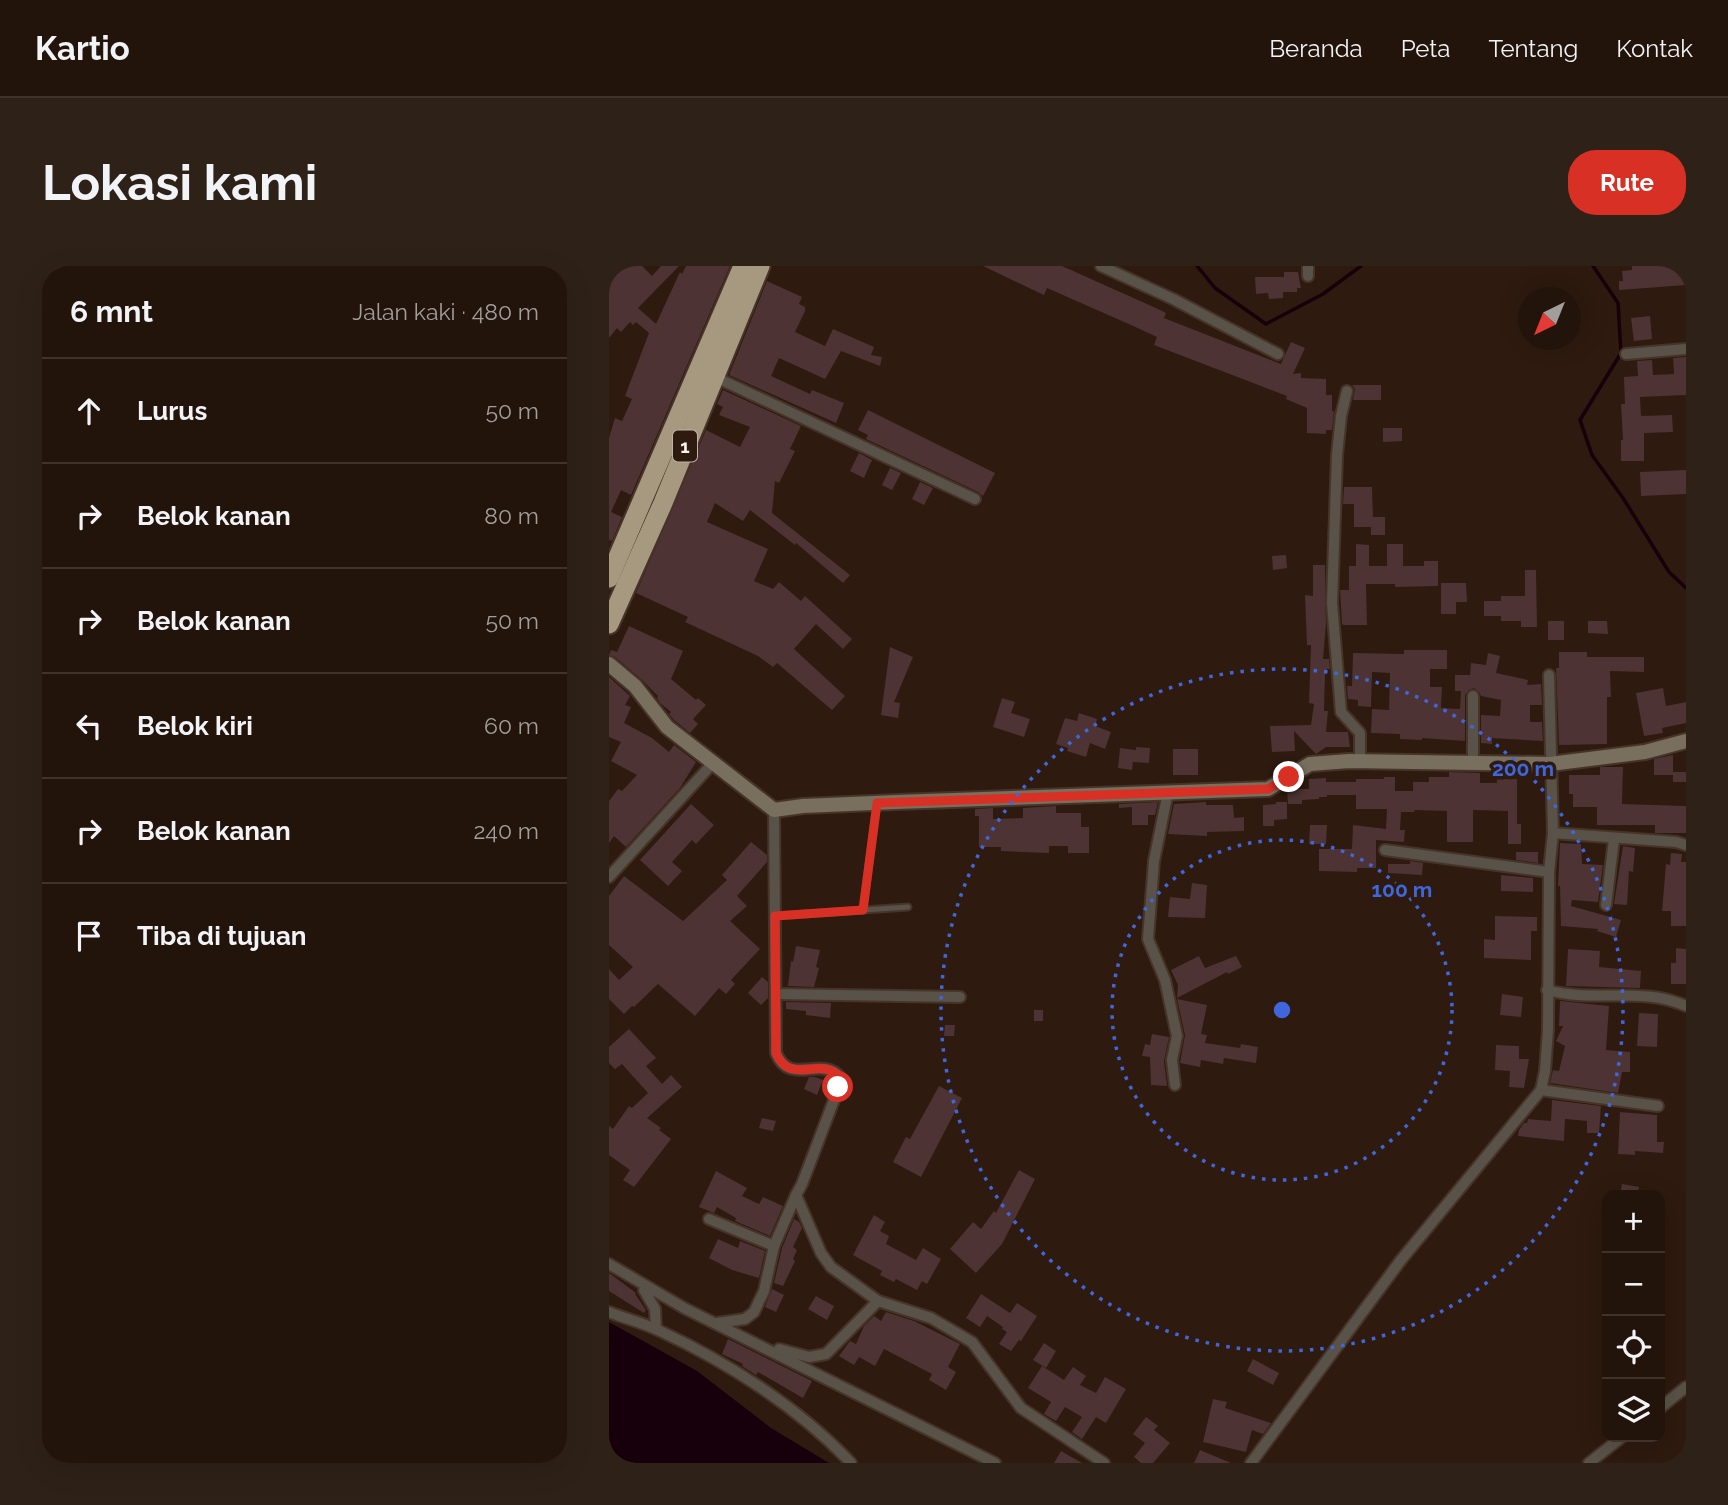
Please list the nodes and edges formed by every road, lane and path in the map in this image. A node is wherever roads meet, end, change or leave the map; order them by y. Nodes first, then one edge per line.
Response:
1 (1101, 266) edge
2 (745, 267) edge
3 (1686, 349) edge
4 (1278, 354) dead end
5 (1626, 354) dead end
6 (715, 377) junction
7 (1347, 391) dead end
8 (975, 499) dead end
9 (609, 578) edge
10 (609, 624) edge
11 (609, 664) edge
12 (1549, 675) dead end
13 (1473, 696) dead end
14 (1686, 741) edge
15 (1360, 762) junction
16 (713, 763) junction
17 (1473, 763) junction
18 (1550, 764) junction
19 (1168, 792) junction
20 (877, 803) junction
21 (774, 810) junction
22 (1553, 833) junction
23 (1614, 839) junction
24 (1686, 845) edge
25 (1385, 850) dead end
26 (1549, 872) junction
27 (609, 877) edge
28 (1607, 905) dead end
29 (908, 907) dead end
30 (863, 910) junction
31 (775, 916) junction
32 (1547, 990) junction
33 (776, 994) junction
34 (960, 998) dead end
35 (1686, 1006) edge
36 (1175, 1085) dead end
37 (1541, 1090) junction
38 (1658, 1107) dead end
39 (796, 1195) junction
40 (709, 1219) dead end
41 (775, 1246) junction
42 (609, 1264) edge
43 (635, 1280) junction
44 (878, 1301) junction
45 (609, 1312) edge
46 (716, 1323) junction
47 (656, 1329) junction
48 (762, 1346) junction
49 (1686, 1387) edge
50 (1665, 1404) edge
51 (1616, 1442) edge
52 (851, 1463) edge
53 (995, 1463) edge
54 (1104, 1463) edge
55 (1251, 1463) edge
56 (1589, 1463) edge

1 - 4 street
2 - 6 highway, 1
2 - 9 highway, 1
3 - 5 street
6 - 8 street
6 - 10 highway, 1
7 - 15 street
11 - 16 street
12 - 18 street
13 - 17 street
14 - 18 street
15 - 17 street
15 - 19 street
16 - 21 street
16 - 27 street
17 - 18 street
18 - 22 street
19 - 20 street
19 - 36 street
20 - 21 street
20 - 30 lane
21 - 31 street
22 - 23 street
22 - 26 street
23 - 24 street
23 - 28 street
25 - 26 street
26 - 32 street
29 - 30 lane
30 - 31 lane
31 - 33 street
32 - 35 street
32 - 37 street
33 - 34 street
33 - 39 street
37 - 38 street
37 - 55 street
39 - 41 street
39 - 44 street
40 - 41 street
41 - 46 street
42 - 43 street
43 - 46 street
43 - 47 street
44 - 48 street
44 - 54 street
45 - 47 street
46 - 48 street
47 - 52 street
48 - 53 street
49 - 50 street
51 - 56 street

